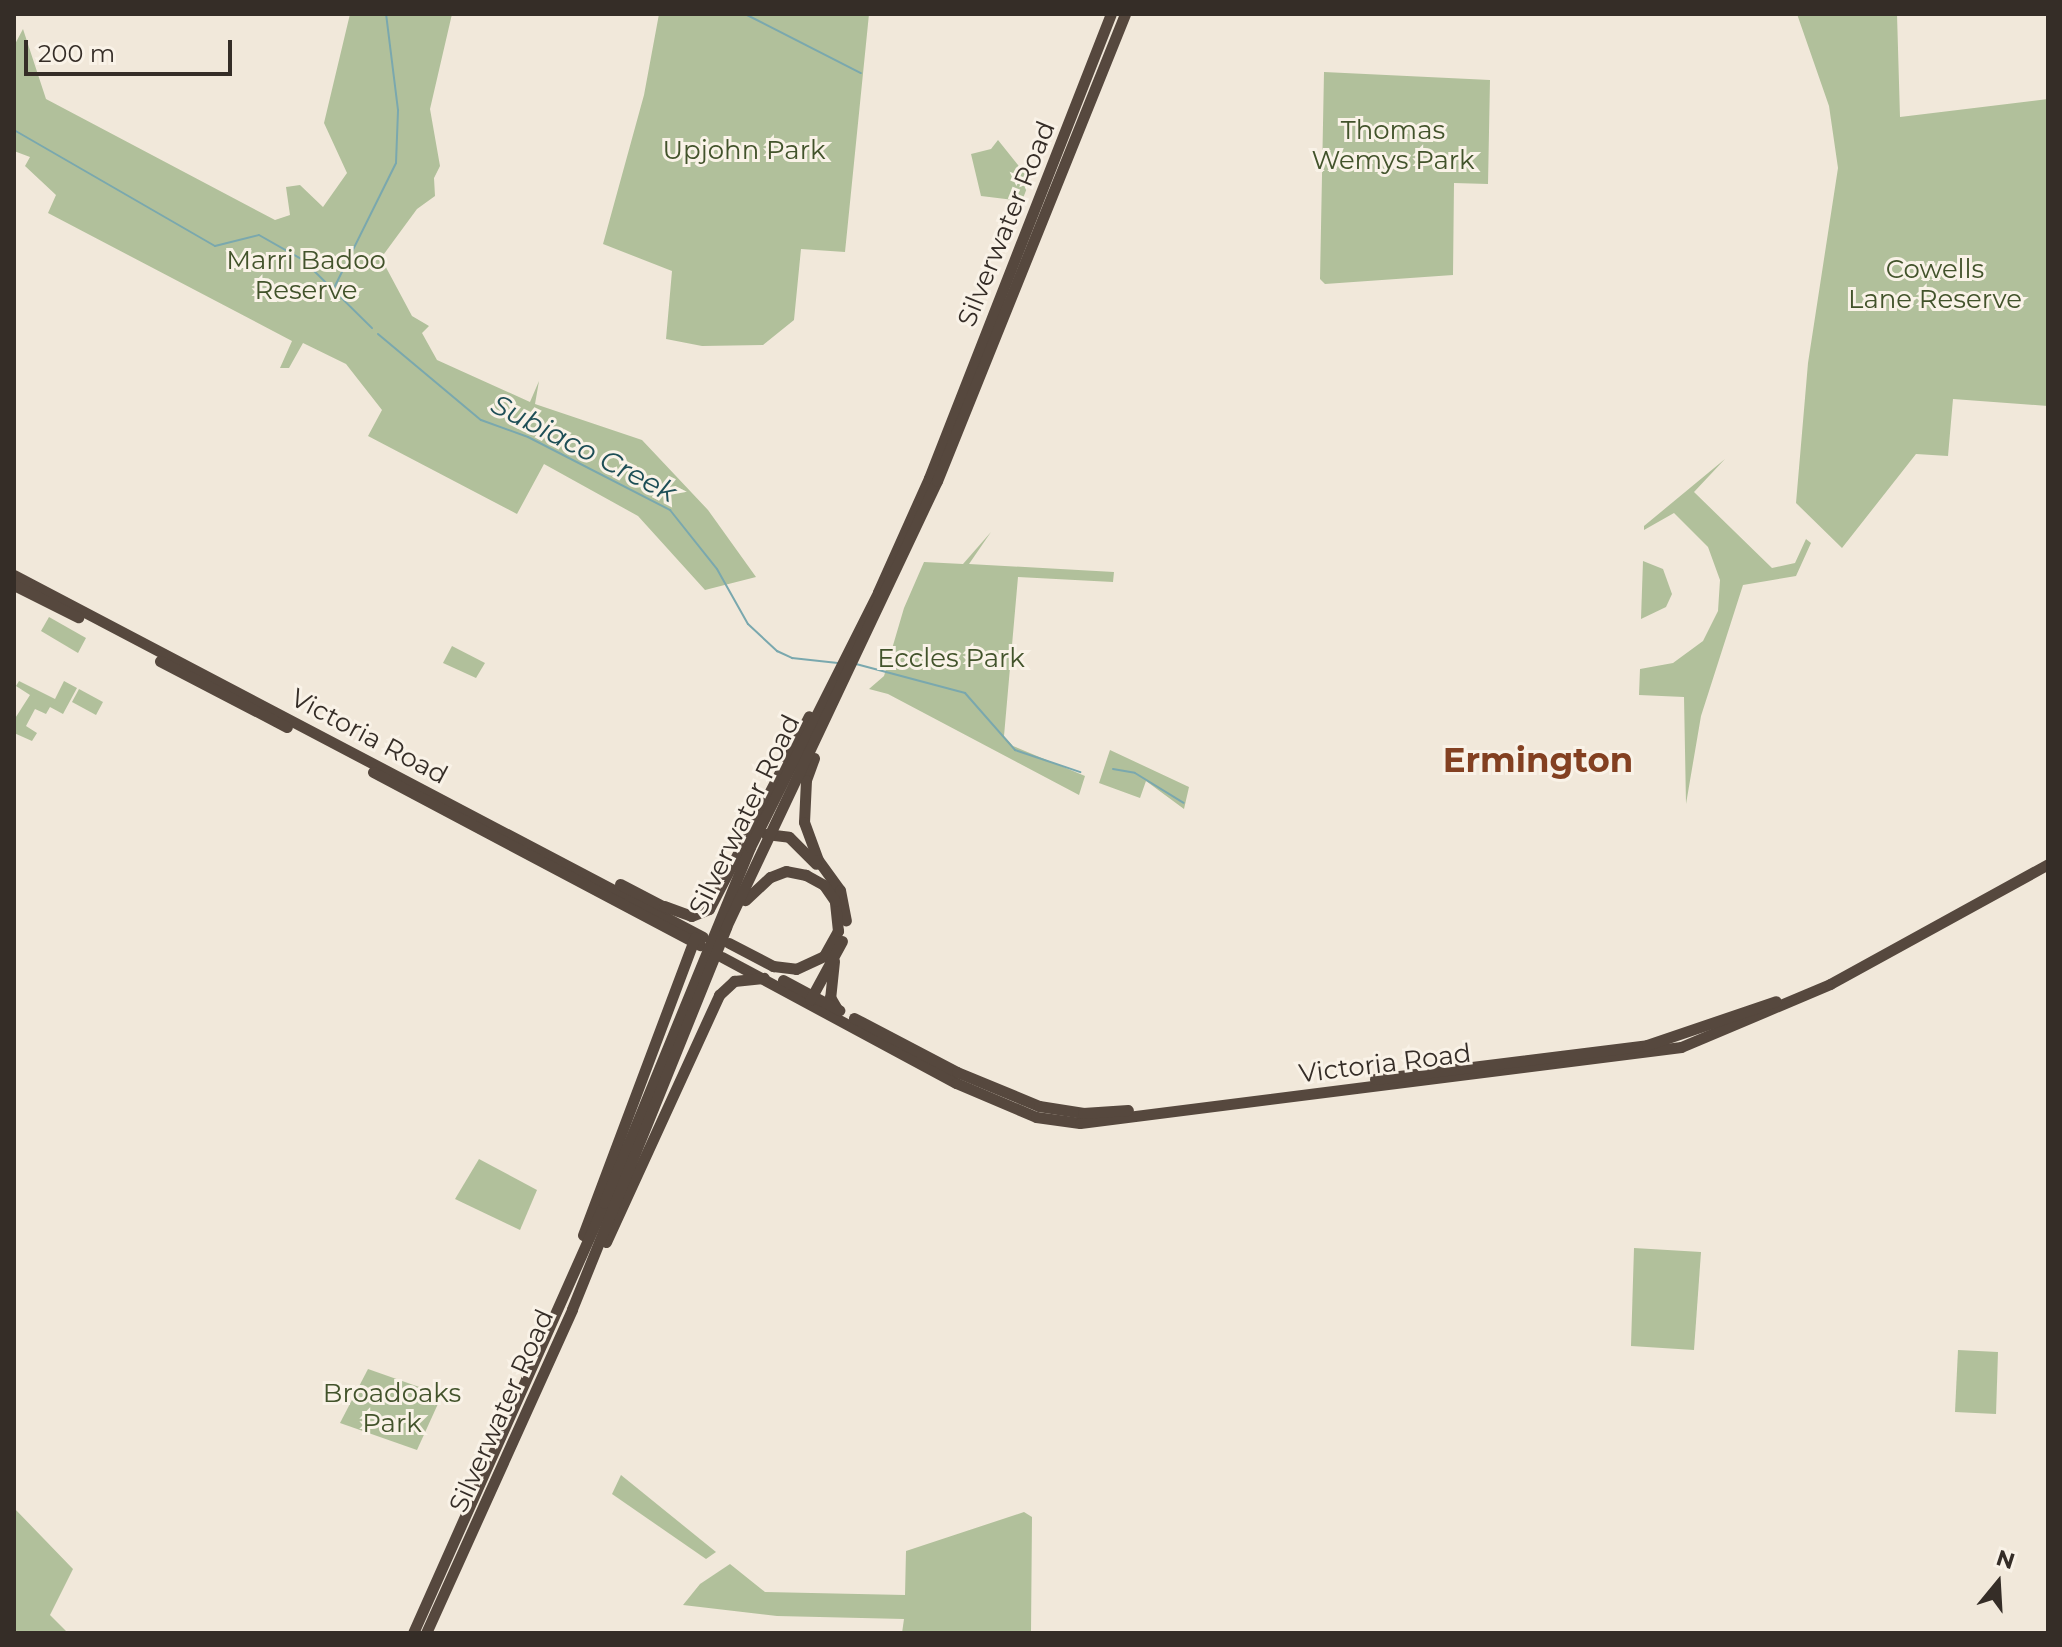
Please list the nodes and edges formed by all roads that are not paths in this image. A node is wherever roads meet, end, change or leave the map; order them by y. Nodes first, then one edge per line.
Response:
1 (1111, 14) edge
2 (1125, 14) edge
3 (14, 575) edge
4 (14, 585) edge
5 (882, 593) junction
6 (799, 761) junction
7 (429, 793) junction
8 (771, 833) junction
9 (497, 839) junction
10 (750, 847) junction
11 (545, 853) junction
12 (2048, 856) edge
13 (2048, 864) edge
14 (834, 881) junction
15 (664, 906) junction
16 (663, 925) junction
17 (721, 925) junction
18 (700, 938) junction
19 (725, 950) junction
20 (834, 957) junction
21 (704, 964) junction
22 (764, 978) junction
23 (673, 986) junction
24 (811, 999) junction
25 (838, 1009) junction
26 (574, 1270) junction
27 (572, 1309) junction
28 (428, 1632) edge
29 (413, 1633) edge

1 - 5 highway, Silverwater Road
2 - 5 highway, Silverwater Road
3 - 7 highway, Victoria Road
4 - 9 highway, Victoria Road
5 - 6 highway, Silverwater Road
5 - 6 highway, Silverwater Road
6 - 8 highway, Silverwater Road
6 - 10 highway, Silverwater Road
6 - 14 highway
6 - 15 highway
7 - 9 highway
7 - 11 highway, Victoria Road
8 - 10 highway
8 - 14 highway
8 - 17 highway, Silverwater Road
9 - 16 highway, Victoria Road
10 - 17 highway, Silverwater Road
11 - 15 highway
11 - 18 highway, Victoria Road
12 - 25 highway, Victoria Road
13 - 24 highway, Victoria Road
14 - 20 highway
15 - 18 highway
16 - 18 highway, Victoria Road
16 - 23 highway
17 - 19 highway
17 - 21 highway, Silverwater Road
18 - 23 highway
19 - 22 highway, Victoria Road
19 - 24 highway, Victoria Road
20 - 24 highway
20 - 25 highway
21 - 26 highway, Silverwater Road
21 - 27 highway, Silverwater Road
22 - 24 highway, Victoria Road
22 - 27 highway
23 - 26 highway
24 - 25 highway, Victoria Road
26 - 29 highway, Silverwater Road
27 - 28 highway, Silverwater Road

